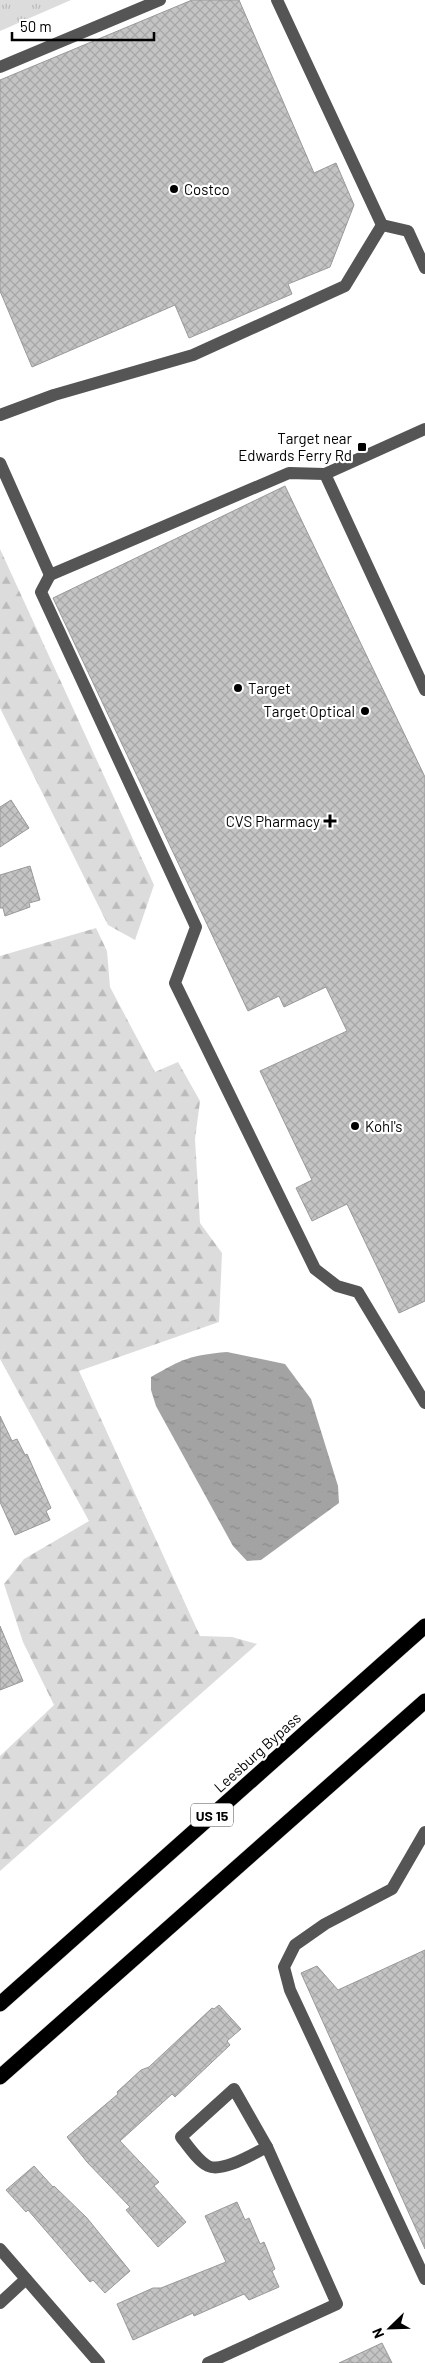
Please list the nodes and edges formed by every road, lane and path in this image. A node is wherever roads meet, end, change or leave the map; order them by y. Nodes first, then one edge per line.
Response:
1 (160, 0) edge
2 (277, 0) edge
3 (0, 67) edge
4 (382, 226) junction
5 (425, 268) edge
6 (0, 415) edge
7 (425, 429) edge
8 (0, 463) edge
9 (325, 474) junction
10 (50, 575) junction
11 (425, 690) edge
12 (425, 1402) edge
13 (425, 1626) edge
14 (425, 1701) edge
15 (425, 1832) edge
16 (0, 2004) edge
17 (0, 2077) edge
18 (267, 2147) junction
19 (0, 2249) edge
20 (26, 2279) junction
21 (425, 2279) edge
22 (0, 2303) edge
23 (99, 2363) edge
24 (208, 2363) edge

1 - 3 street
2 - 4 street
4 - 5 street
4 - 6 street
7 - 9 street
8 - 10 street
9 - 10 street
9 - 11 street
10 - 12 street
13 - 16 highway, Leesburg Bypass / US 15
14 - 17 highway
15 - 21 street
18 - 18 street
18 - 24 street
19 - 20 street
20 - 22 street
20 - 23 street

